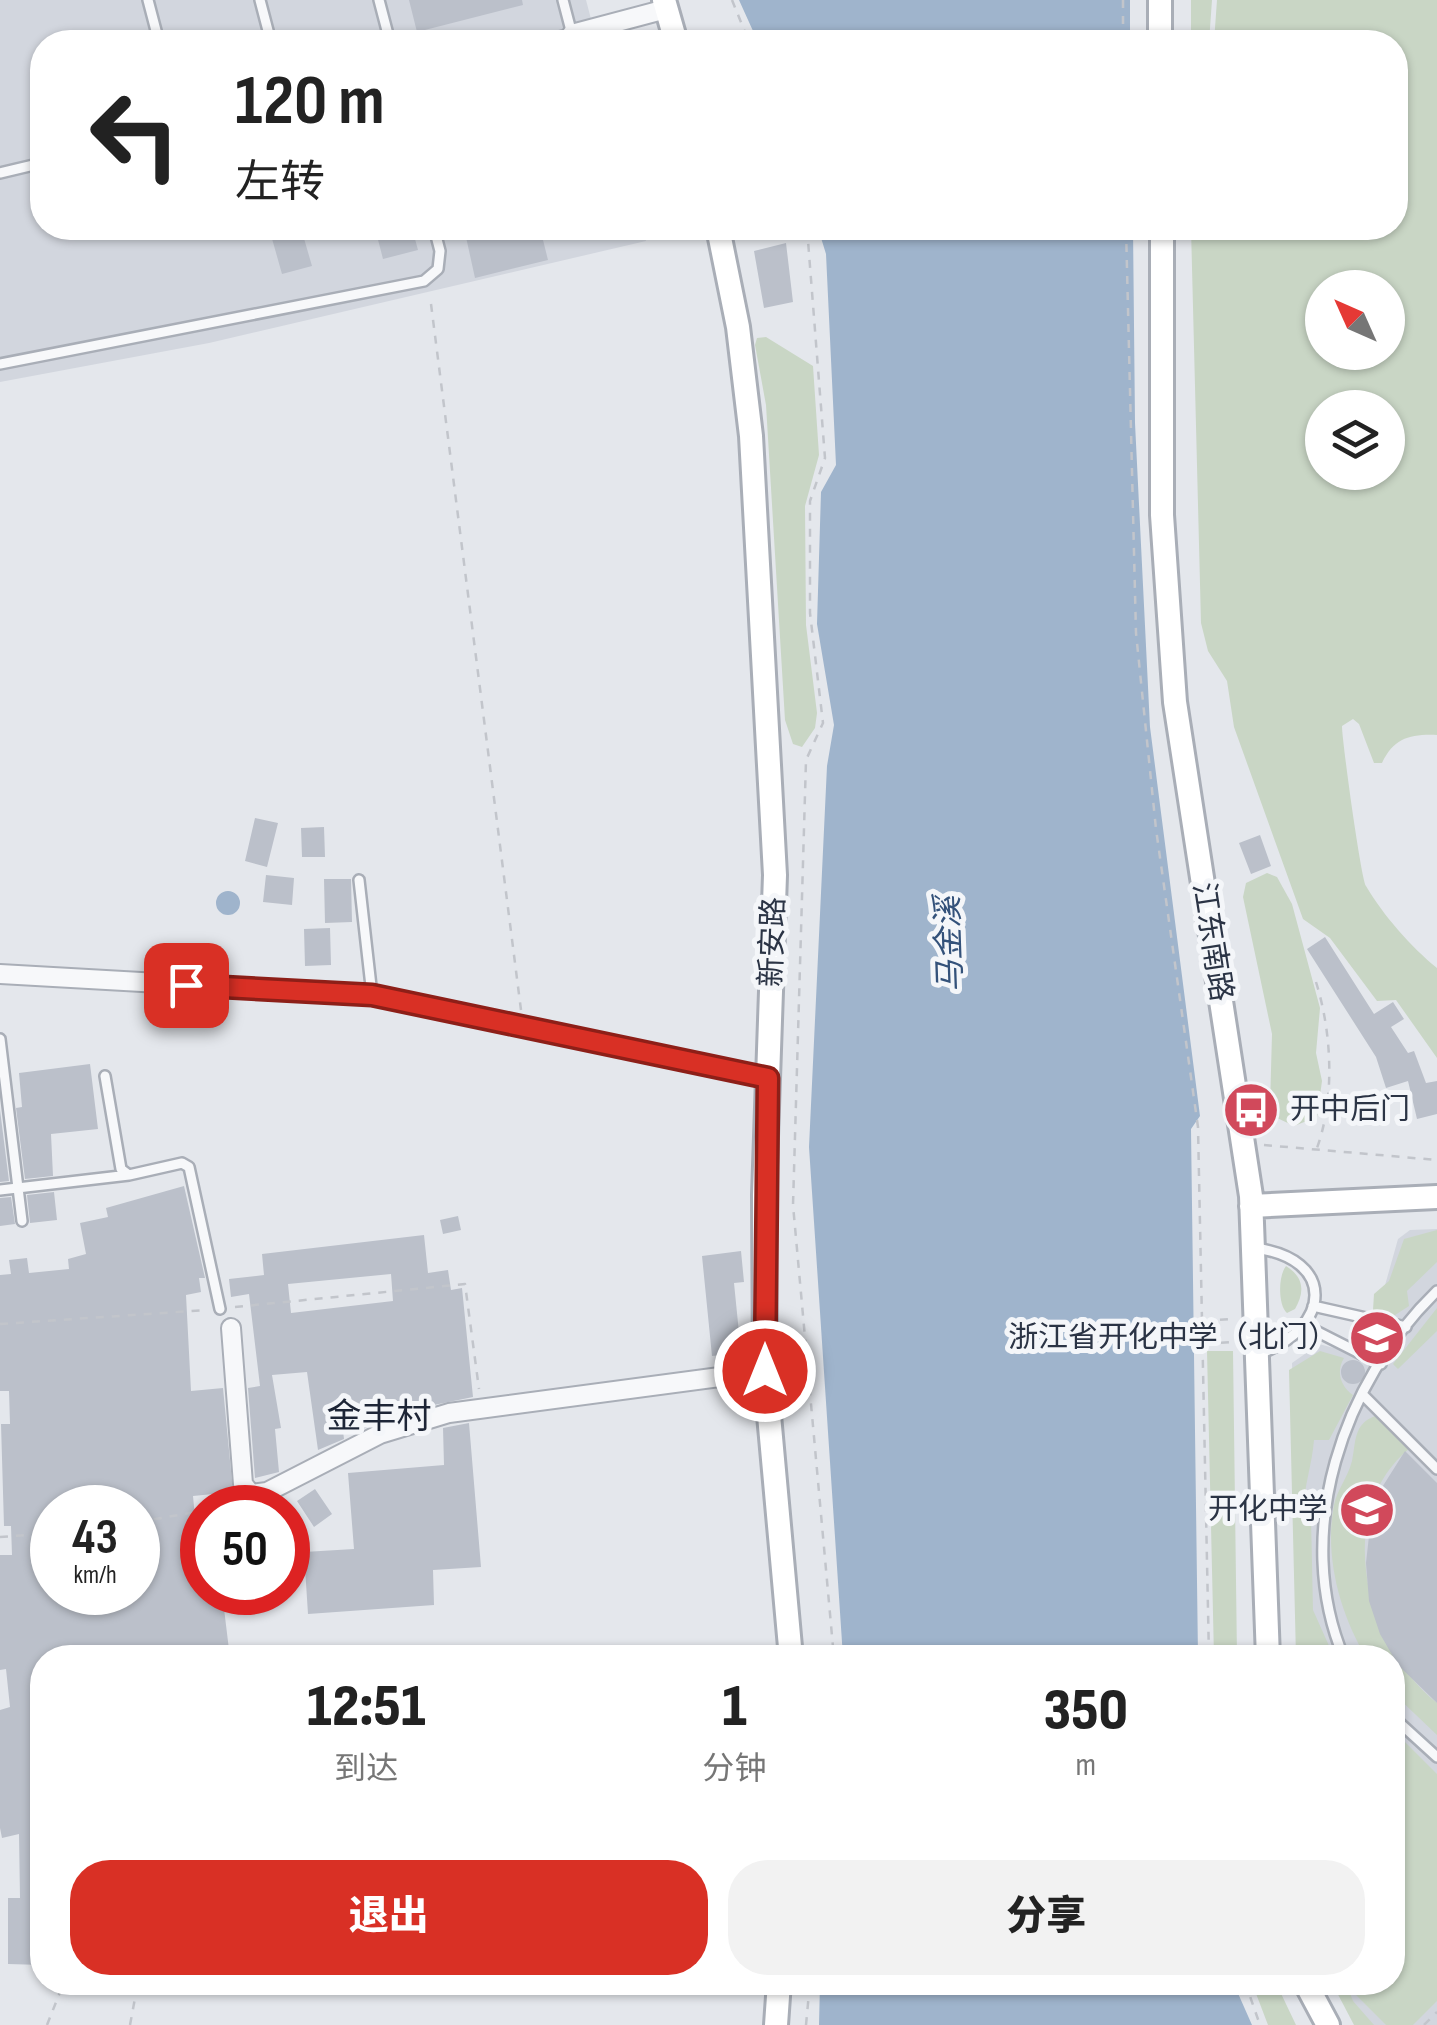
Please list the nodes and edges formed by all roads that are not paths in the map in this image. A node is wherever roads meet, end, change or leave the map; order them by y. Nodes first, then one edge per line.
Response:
1 (148, 0) edge
2 (260, 0) edge
3 (379, 0) edge
4 (563, 0) edge
5 (1160, 0) edge
6 (665, 4) edge
7 (156, 30) edge
8 (269, 30) edge
9 (387, 30) edge
10 (571, 30) edge
11 (595, 30) edge
12 (673, 30) edge
13 (1160, 30) edge
14 (30, 165) edge
15 (0, 173) edge
16 (437, 240) edge
17 (720, 240) edge
18 (1162, 240) edge
19 (0, 364) edge
20 (358, 880) dead end
21 (0, 974) edge
22 (372, 995) junction
23 (0, 1039) edge
24 (104, 1076) dead end
25 (768, 1078) junction
26 (129, 1175) junction
27 (18, 1188) junction
28 (0, 1190) edge
29 (1437, 1197) edge
30 (1251, 1206) junction
31 (22, 1221) dead end
32 (1252, 1248) junction
33 (1437, 1291) edge
34 (1313, 1306) junction
35 (220, 1308) road end
36 (1306, 1326) junction
37 (1406, 1326) junction
38 (231, 1328) dead end
39 (1256, 1355) junction
40 (1381, 1364) junction
41 (765, 1371) junction
42 (1364, 1396) junction
43 (1437, 1469) edge
44 (790, 1645) edge
45 (1267, 1645) edge
46 (1340, 1645) edge
47 (1405, 1728) edge
48 (1437, 1757) edge
49 (778, 1995) edge
50 (1313, 1995) edge
51 (776, 2025) edge
52 (1328, 2025) edge

1 - 7 lane
2 - 8 lane
3 - 9 lane
4 - 10 lane
5 - 13 street
6 - 11 street
6 - 12 street
14 - 15 lane
16 - 19 lane
17 - 25 street, 新安路
18 - 30 street, 江东南路
20 - 22 lane
21 - 22 street
22 - 25 street
23 - 27 lane
24 - 26 lane
25 - 41 street, 新安路
26 - 27 lane
26 - 35 lane
27 - 28 lane
27 - 31 lane
29 - 30 street
30 - 32 street, 江东南路
32 - 34 lane
32 - 39 street, 江东南路
33 - 37 lane
34 - 36 lane
34 - 37 lane
36 - 39 lane
36 - 40 lane
37 - 40 lane
38 - 41 street
39 - 45 street, 江东南路
40 - 42 lane
41 - 44 street, 新安路
42 - 43 lane
42 - 46 lane
47 - 48 lane
49 - 51 street
50 - 52 street

